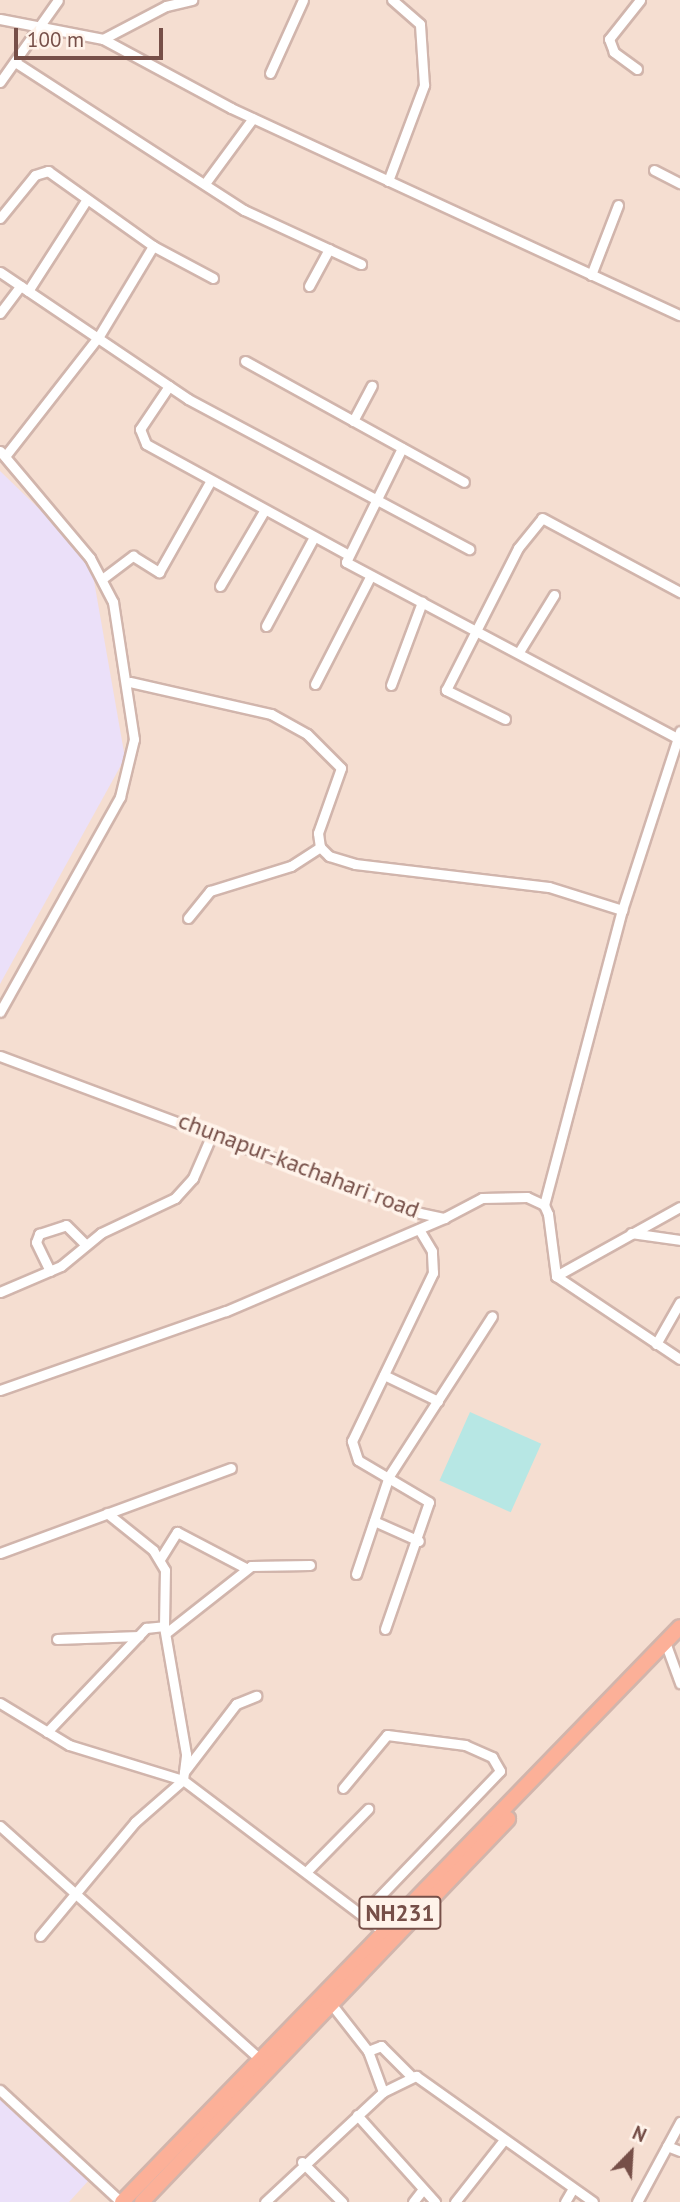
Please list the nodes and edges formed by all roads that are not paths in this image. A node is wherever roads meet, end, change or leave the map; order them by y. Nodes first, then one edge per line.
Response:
1 (58, 0) edge
2 (192, 0) edge
3 (303, 0) edge
4 (392, 0) edge
5 (640, 0) edge
6 (0, 19) edge
7 (40, 26) junction
8 (103, 39) junction
9 (15, 62) junction
10 (637, 69) dead end
11 (270, 73) dead end
12 (0, 82) edge
13 (253, 118) junction
14 (654, 170) dead end
15 (388, 181) junction
16 (206, 182) junction
17 (680, 183) edge
18 (87, 199) junction
19 (618, 205) dead end
20 (0, 218) edge
21 (153, 246) junction
22 (328, 249) junction
23 (361, 264) dead end
24 (0, 272) edge
25 (591, 275) junction
26 (213, 278) dead end
27 (309, 286) dead end
28 (24, 288) junction
29 (0, 313) edge
30 (680, 315) edge
31 (97, 339) junction
32 (245, 361) dead end
33 (169, 386) junction
34 (372, 386) dead end
35 (353, 421) junction
36 (402, 448) junction
37 (3, 453) edge
38 (210, 482) junction
39 (464, 482) dead end
40 (375, 500) junction
41 (264, 511) junction
42 (314, 537) junction
43 (468, 549) dead end
44 (347, 554) junction
45 (370, 577) junction
46 (102, 579) junction
47 (220, 586) dead end
48 (680, 592) edge
49 (554, 595) dead end
50 (422, 602) junction
51 (266, 626) dead end
52 (480, 629) junction
53 (519, 653) junction
54 (130, 682) junction
55 (315, 684) dead end
56 (391, 685) dead end
57 (505, 719) dead end
58 (678, 735) edge
59 (675, 758) edge
60 (320, 847) junction
61 (622, 910) junction
62 (188, 918) dead end
63 (0, 1012) edge
64 (0, 1056) edge
65 (213, 1132) junction
66 (544, 1205) junction
67 (680, 1207) edge
68 (444, 1217) junction
69 (421, 1231) junction
70 (629, 1233) junction
71 (680, 1240) edge
72 (86, 1245) junction
73 (50, 1270) junction
74 (556, 1276) junction
75 (0, 1292) edge
76 (680, 1302) edge
77 (492, 1316) dead end
78 (656, 1344) junction
79 (680, 1359) edge
80 (384, 1374) junction
81 (0, 1390) edge
82 (438, 1401) junction
83 (231, 1468) dead end
84 (389, 1476) junction
85 (107, 1513) junction
86 (374, 1521) junction
87 (419, 1541) junction
88 (0, 1553) edge
89 (160, 1559) junction
90 (310, 1565) dead end
91 (246, 1568) junction
92 (356, 1574) dead end
93 (680, 1627) edge
94 (165, 1629) junction
95 (385, 1629) dead end
96 (139, 1636) junction
97 (680, 1638) edge
98 (57, 1639) dead end
99 (667, 1646) junction
100 (680, 1684) edge
101 (256, 1696) dead end
102 (0, 1703) edge
103 (47, 1732) junction
104 (184, 1776) junction
105 (343, 1788) dead end
106 (369, 1809) dead end
107 (0, 1826) edge
108 (307, 1870) junction
109 (74, 1891) junction
110 (364, 1913) junction
111 (383, 1931) junction
112 (40, 1936) dead end
113 (328, 1999) junction
114 (368, 2051) junction
115 (261, 2060) junction
116 (410, 2075) junction
117 (0, 2090) edge
118 (383, 2092) junction
119 (358, 2115) junction
120 (680, 2122) edge
121 (503, 2141) junction
122 (667, 2146) junction
123 (680, 2151) edge
124 (302, 2162) junction
125 (573, 2188) junction
126 (423, 2189) junction
127 (122, 2202) edge
128 (142, 2202) edge
129 (265, 2202) edge
130 (342, 2202) edge
131 (413, 2202) edge
132 (435, 2202) edge
133 (455, 2202) edge
134 (565, 2202) edge
135 (593, 2202) edge
136 (637, 2202) edge

1 - 7 street
2 - 8 street
3 - 11 street
4 - 15 street
5 - 10 street
6 - 7 street
7 - 8 street
7 - 9 street
8 - 13 street
9 - 12 street
9 - 16 street
13 - 15 street
13 - 16 street
14 - 17 street
15 - 25 street
16 - 22 street
18 - 20 street
18 - 21 street
18 - 28 street
19 - 25 street
21 - 26 street
21 - 31 street
22 - 23 street
22 - 27 street
24 - 28 street
25 - 30 street
28 - 29 street
28 - 31 street
31 - 33 street
31 - 37 street
32 - 35 street
33 - 38 street
33 - 40 street
34 - 35 street
35 - 36 street
36 - 39 street
36 - 40 street
37 - 46 street
38 - 41 street
38 - 46 street
40 - 43 street
40 - 44 street
41 - 42 street
41 - 47 street
42 - 44 street
42 - 51 street
44 - 45 street
45 - 50 street
45 - 55 street
46 - 54 street
48 - 52 street
49 - 53 street
50 - 52 street
50 - 56 street
52 - 53 street
52 - 57 street
53 - 58 street
54 - 60 street
54 - 63 street
58 - 59 street
59 - 61 street
60 - 61 street
60 - 62 street
61 - 66 street
64 - 65 street, chunapur-kachahari road
65 - 68 street, chunapur-kachahari road
65 - 72 street
66 - 68 street, chunapur-kachahari road
66 - 74 street
67 - 70 street
68 - 69 street
69 - 80 street
69 - 81 street
70 - 71 street
70 - 74 street
72 - 73 street
72 - 73 street
73 - 75 street
74 - 78 street
76 - 78 street
77 - 82 street
78 - 79 street
80 - 82 street
80 - 84 street
82 - 84 street
83 - 85 street
84 - 86 street
84 - 87 street
85 - 88 street
85 - 89 street
86 - 87 street
86 - 92 street
87 - 95 street
89 - 91 street
89 - 94 street
90 - 91 street
91 - 94 street
93 - 99 highway, NH231
94 - 96 street
94 - 104 street
96 - 98 street
96 - 103 street
97 - 99 highway, NH231
99 - 100 street
99 - 111 highway, NH231
99 - 113 highway, NH231
101 - 104 street
102 - 103 street
103 - 104 street
104 - 108 street
104 - 109 street
105 - 110 street
106 - 108 street
107 - 109 street
108 - 110 street
109 - 112 street
109 - 115 street
110 - 111 street
111 - 113 highway, NH231
113 - 114 street
113 - 115 highway, NH231
113 - 128 highway, NH231
114 - 116 street
114 - 118 street
115 - 127 highway, NH231
116 - 118 street
116 - 121 street
117 - 127 street
118 - 119 street
119 - 124 street
119 - 126 street
120 - 122 street
121 - 125 street
121 - 133 street
122 - 123 street
122 - 136 street
124 - 129 street
124 - 130 street
125 - 134 street
125 - 135 street
126 - 131 street
126 - 132 street

